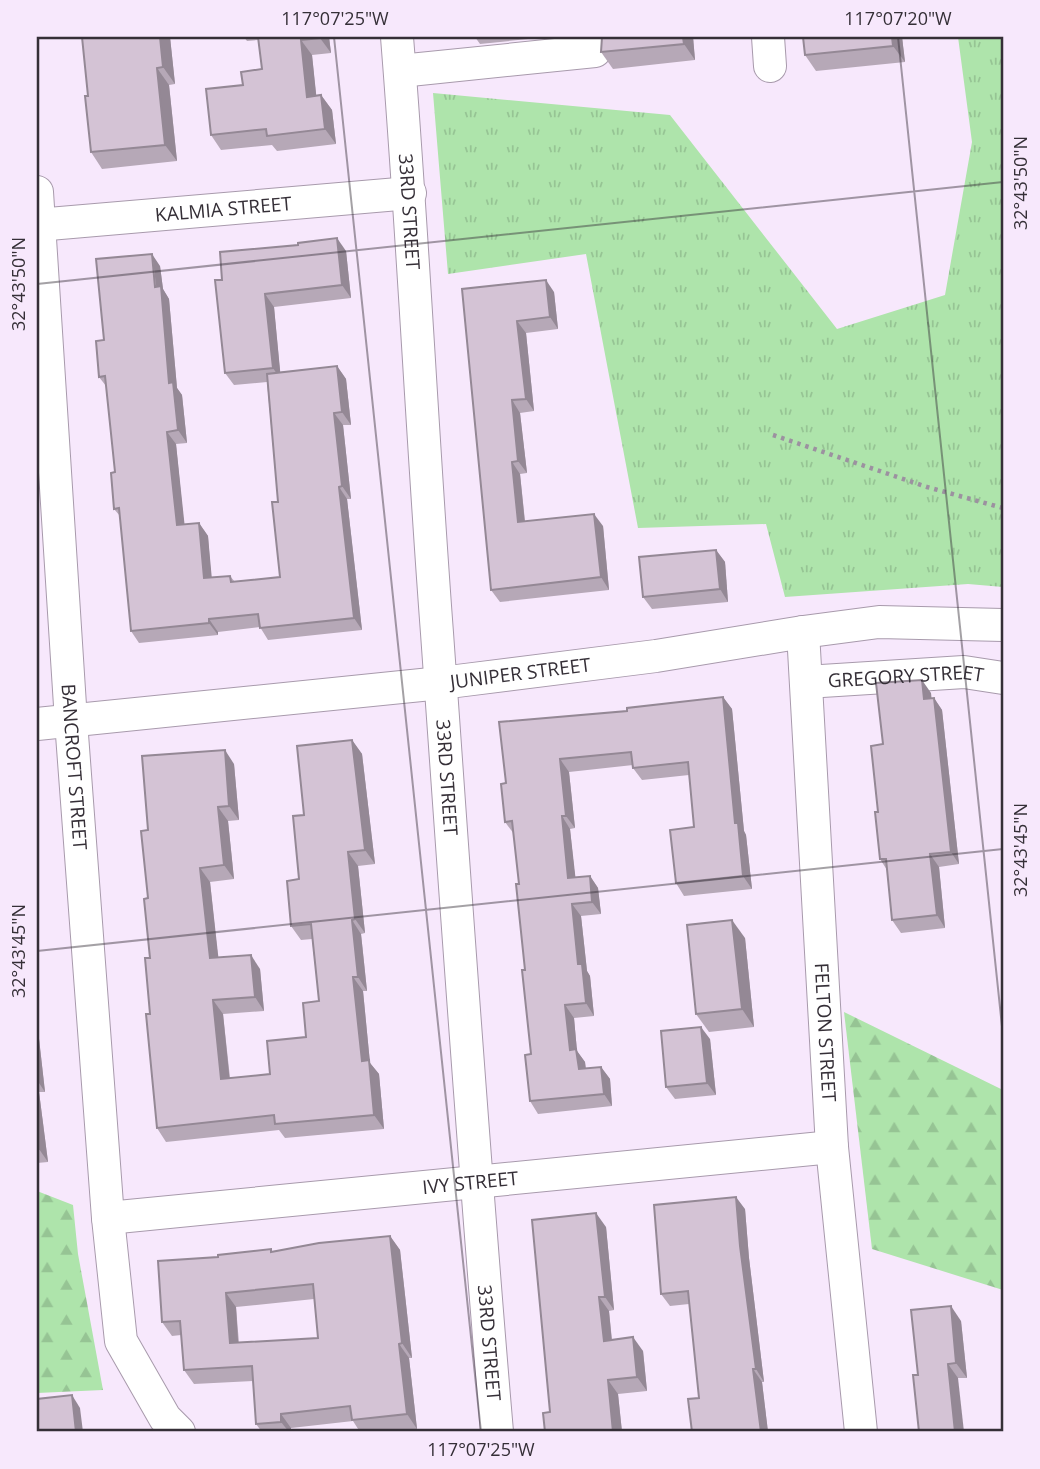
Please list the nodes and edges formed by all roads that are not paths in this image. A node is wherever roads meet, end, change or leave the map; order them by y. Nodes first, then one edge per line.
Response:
1 (397, 37) edge
2 (595, 51) dead end
3 (400, 71) junction
4 (37, 192) edge
5 (410, 193) junction
6 (38, 225) edge
7 (1003, 625) edge
8 (803, 632) junction
9 (1003, 678) edge
10 (806, 682) junction
11 (441, 683) junction
12 (71, 721) junction
13 (37, 724) edge
14 (832, 1147) junction
15 (475, 1182) junction
16 (107, 1218) junction
17 (179, 1432) edge
18 (497, 1432) edge
19 (861, 1432) edge

1 - 3 street, 33RD STREET
2 - 3 street
3 - 5 street, 33RD STREET
4 - 6 street, BANCROFT STREET
5 - 6 street, KALMIA STREET
5 - 11 street, 33RD STREET
6 - 12 street, BANCROFT STREET
7 - 8 street, JUNIPER STREET
8 - 10 street, FELTON STREET
8 - 11 street, JUNIPER STREET
9 - 10 street, GREGORY STREET
10 - 14 street, FELTON STREET
11 - 12 street, JUNIPER STREET
11 - 15 street, 33RD STREET
12 - 13 street, JUNIPER STREET
12 - 16 street, BANCROFT STREET
14 - 15 street, IVY STREET
14 - 19 street, FELTON STREET
15 - 16 street, IVY STREET
15 - 18 street, 33RD STREET
16 - 17 street, BANCROFT STREET

